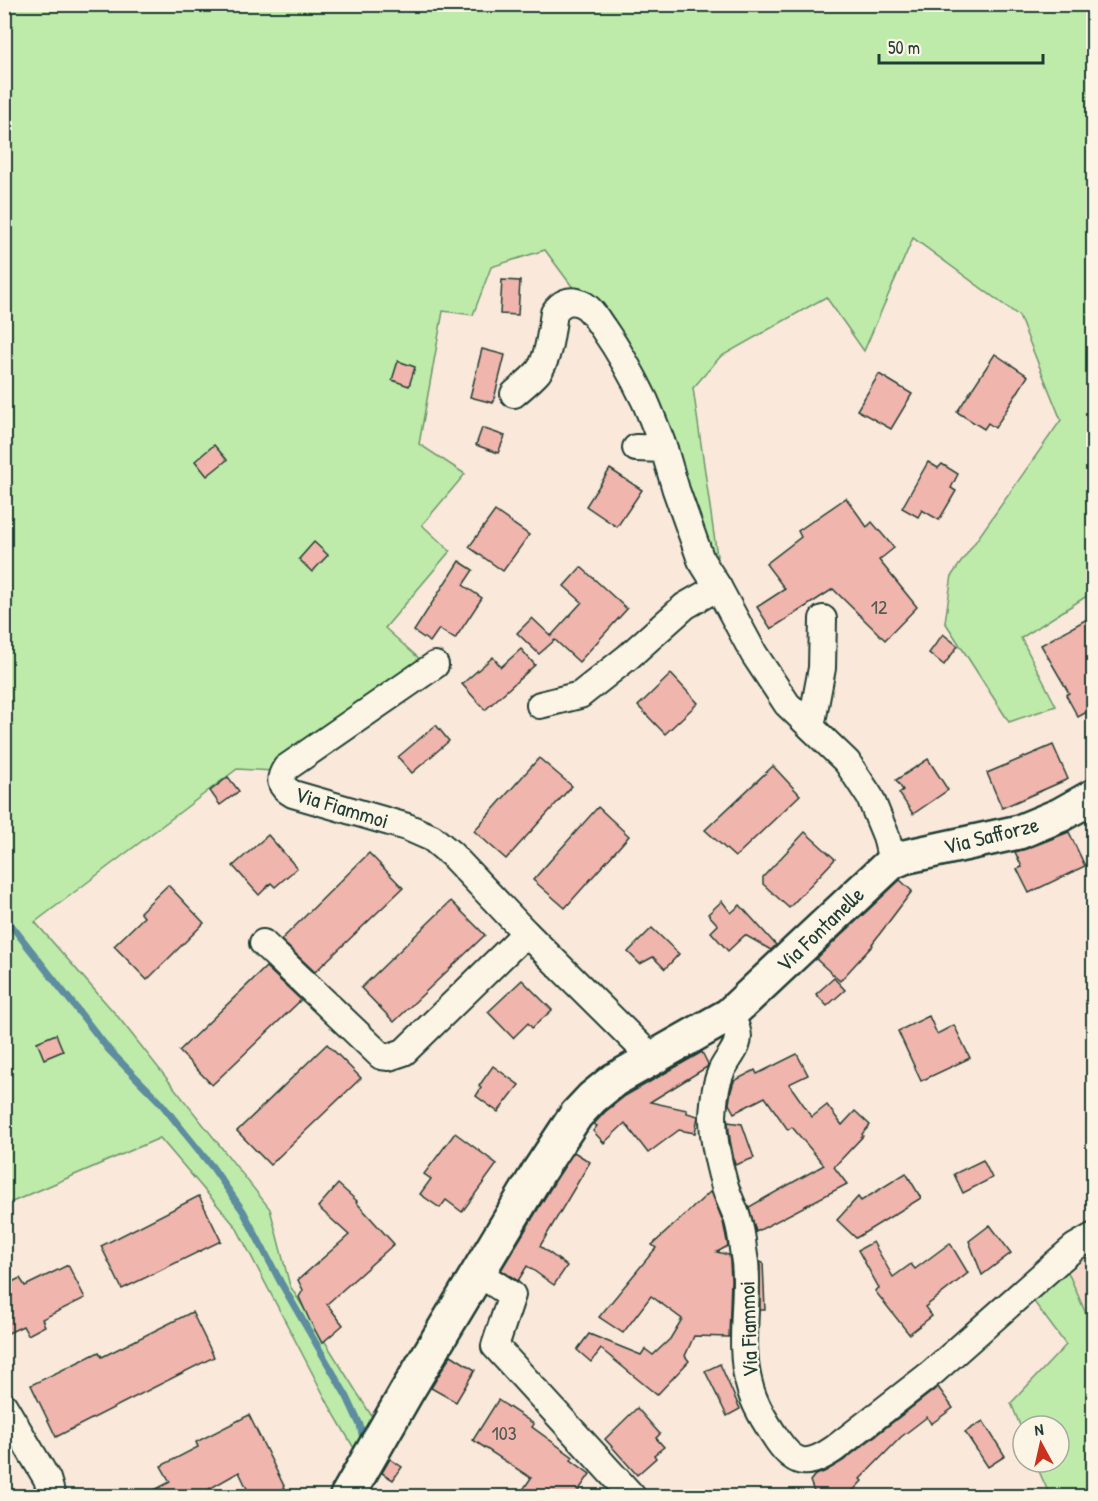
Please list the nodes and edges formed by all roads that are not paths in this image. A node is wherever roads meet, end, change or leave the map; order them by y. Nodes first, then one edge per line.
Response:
1 (514, 394) dead end
2 (636, 448) dead end
3 (664, 449) junction
4 (718, 586) junction
5 (823, 620) dead end
6 (435, 665) dead end
7 (540, 705) dead end
8 (811, 728) junction
9 (1094, 796) edge
10 (905, 858) junction
11 (526, 933) junction
12 (263, 943) dead end
13 (729, 1015) junction
14 (652, 1058) junction
15 (1094, 1236) edge
16 (478, 1273) junction
17 (4, 1406) edge
18 (353, 1487) edge
19 (52, 1497) edge
20 (632, 1497) edge

1 - 3 street
2 - 3 street
3 - 4 street
4 - 7 street
4 - 8 street
5 - 8 street
6 - 11 street, Via Fiammoi
8 - 10 street
9 - 10 street, Via Safforze
10 - 13 street, Via Fontanelle
11 - 12 street
11 - 14 street, Via Fiammoi
13 - 14 street
13 - 15 street, Via Fiammoi
14 - 16 street
16 - 18 street
16 - 20 street
17 - 19 street

